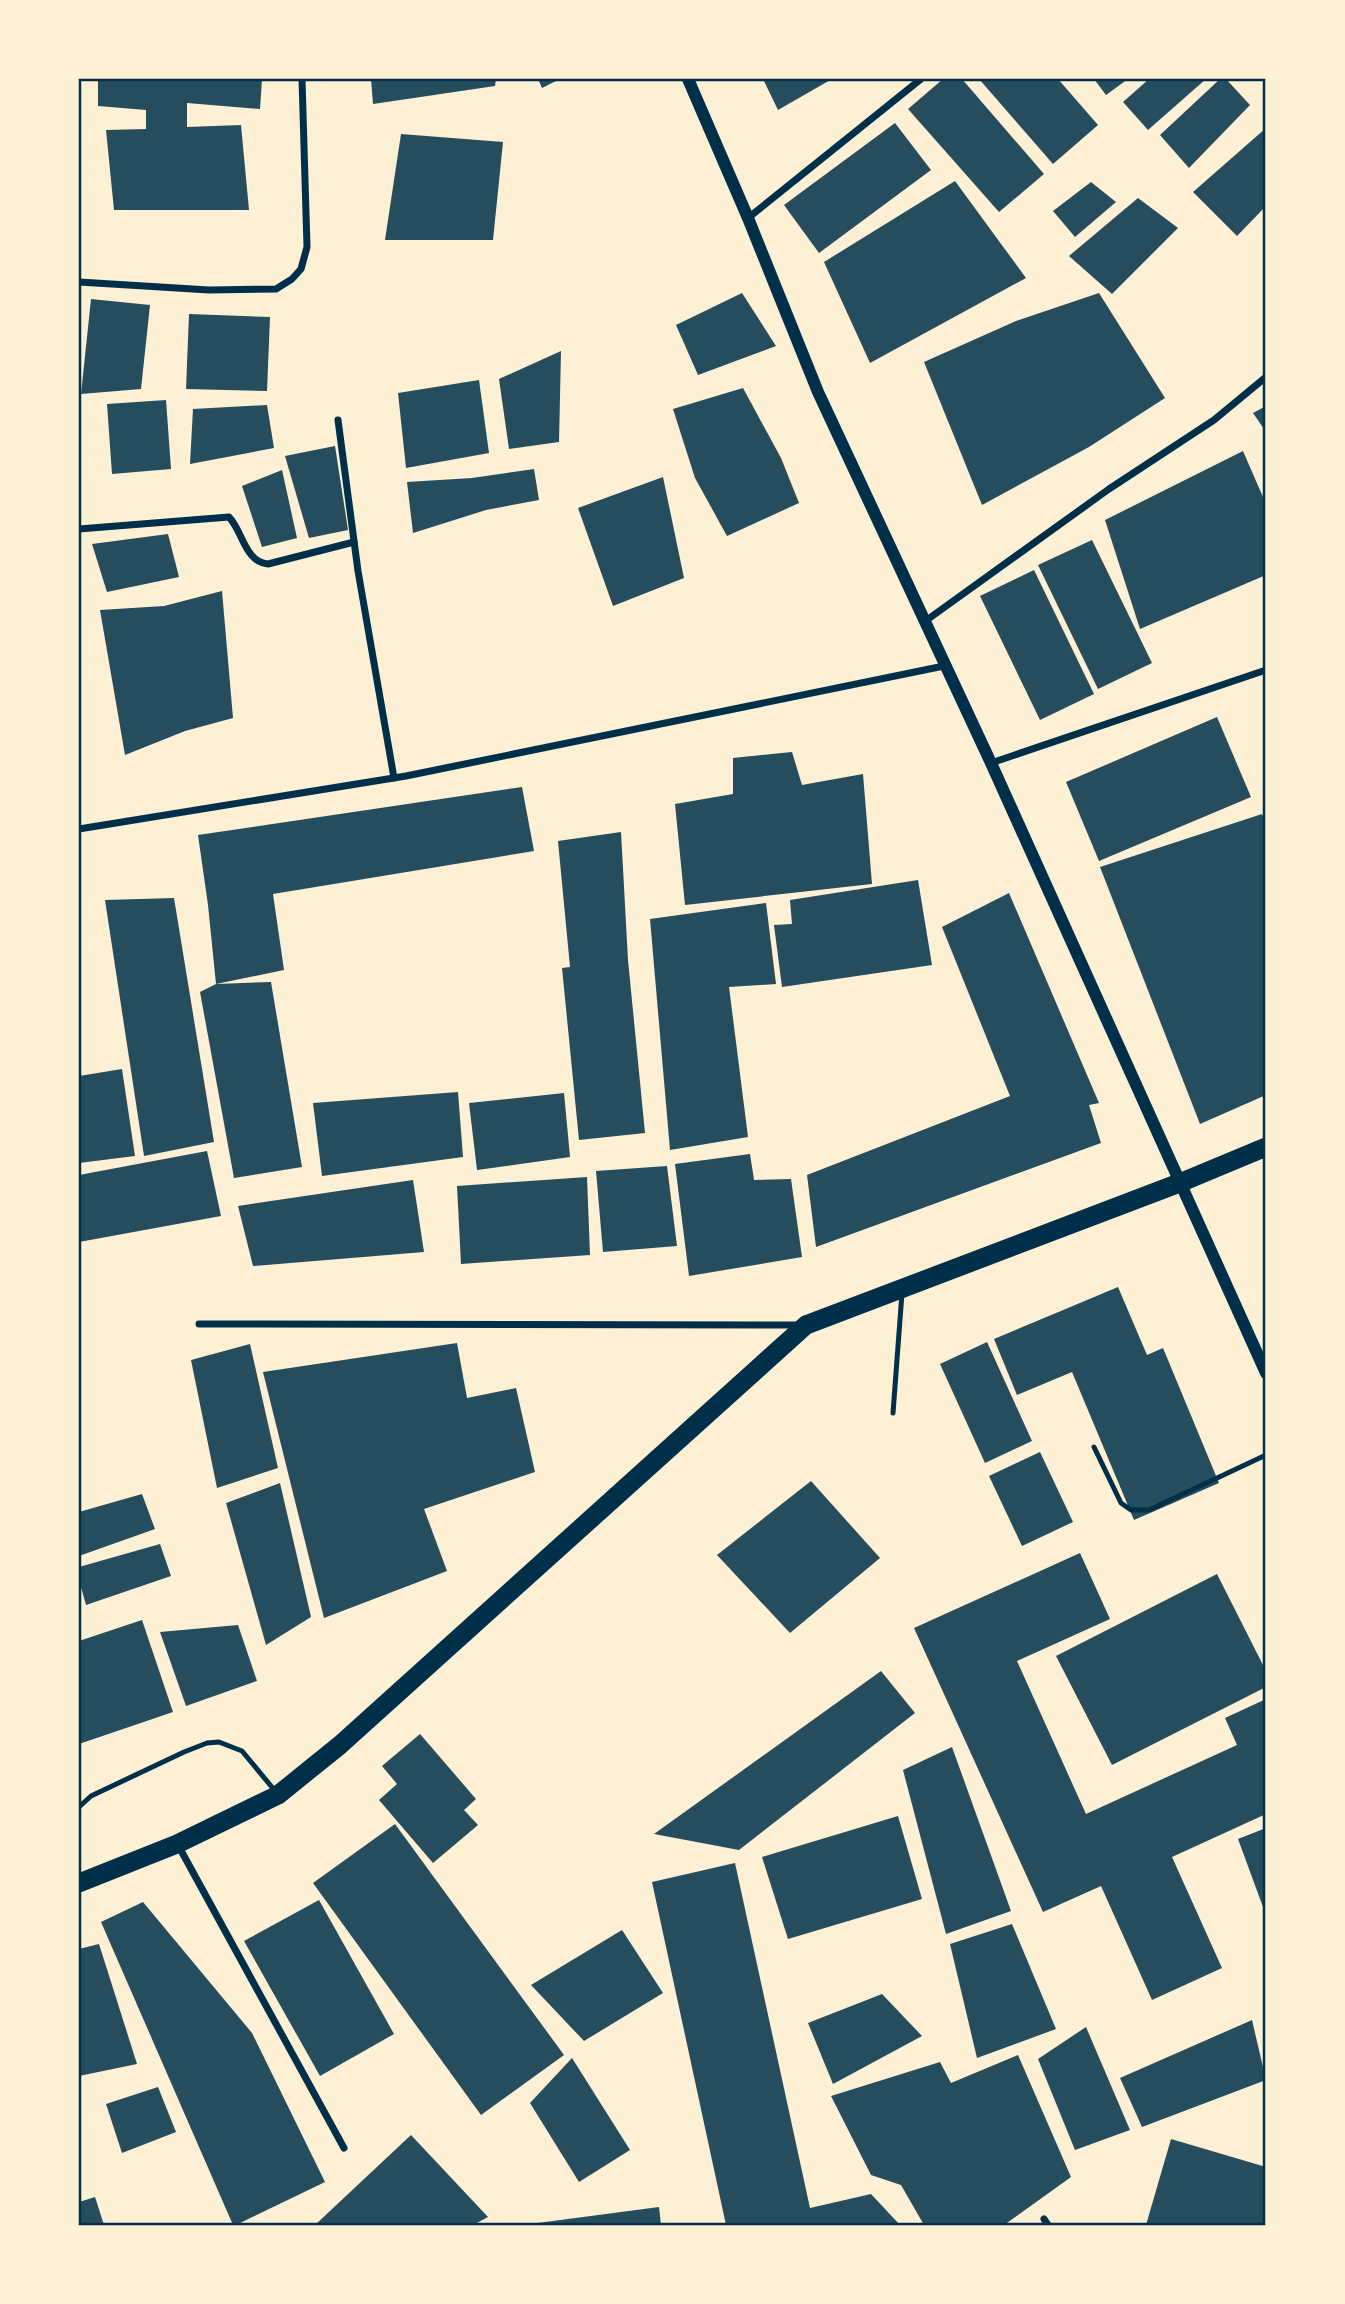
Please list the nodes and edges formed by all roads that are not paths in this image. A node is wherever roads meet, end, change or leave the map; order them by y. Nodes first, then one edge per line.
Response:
1 (302, 79) edge
2 (688, 79) edge
3 (921, 79) edge
4 (748, 218) junction
5 (79, 282) edge
6 (1266, 377) edge
7 (338, 420) dead end
8 (79, 529) edge
9 (354, 542) junction
10 (924, 622) junction
11 (944, 666) junction
12 (1266, 670) edge
13 (991, 763) junction
14 (394, 778) junction
15 (79, 829) edge
16 (1266, 1147) edge
17 (1182, 1182) junction
18 (902, 1290) junction
19 (199, 1324) dead end
20 (806, 1325) junction
21 (1266, 1373) edge
22 (893, 1413) dead end
23 (1094, 1447) dead end
24 (1266, 1455) edge
25 (278, 1795) junction
26 (79, 1807) edge
27 (177, 1844) junction
28 (79, 1879) edge
29 (344, 2148) dead end

1 - 5 street
2 - 4 street
3 - 4 street
4 - 10 street
6 - 10 street
7 - 9 street
8 - 9 street
9 - 14 street
10 - 11 street
11 - 13 street
11 - 14 street
12 - 13 street
13 - 17 street
14 - 15 street
16 - 17 highway
17 - 18 highway
17 - 21 street
18 - 20 highway
18 - 22 lane
19 - 20 street
20 - 25 highway
23 - 24 lane
25 - 26 lane
25 - 27 highway
27 - 28 highway
27 - 29 street

